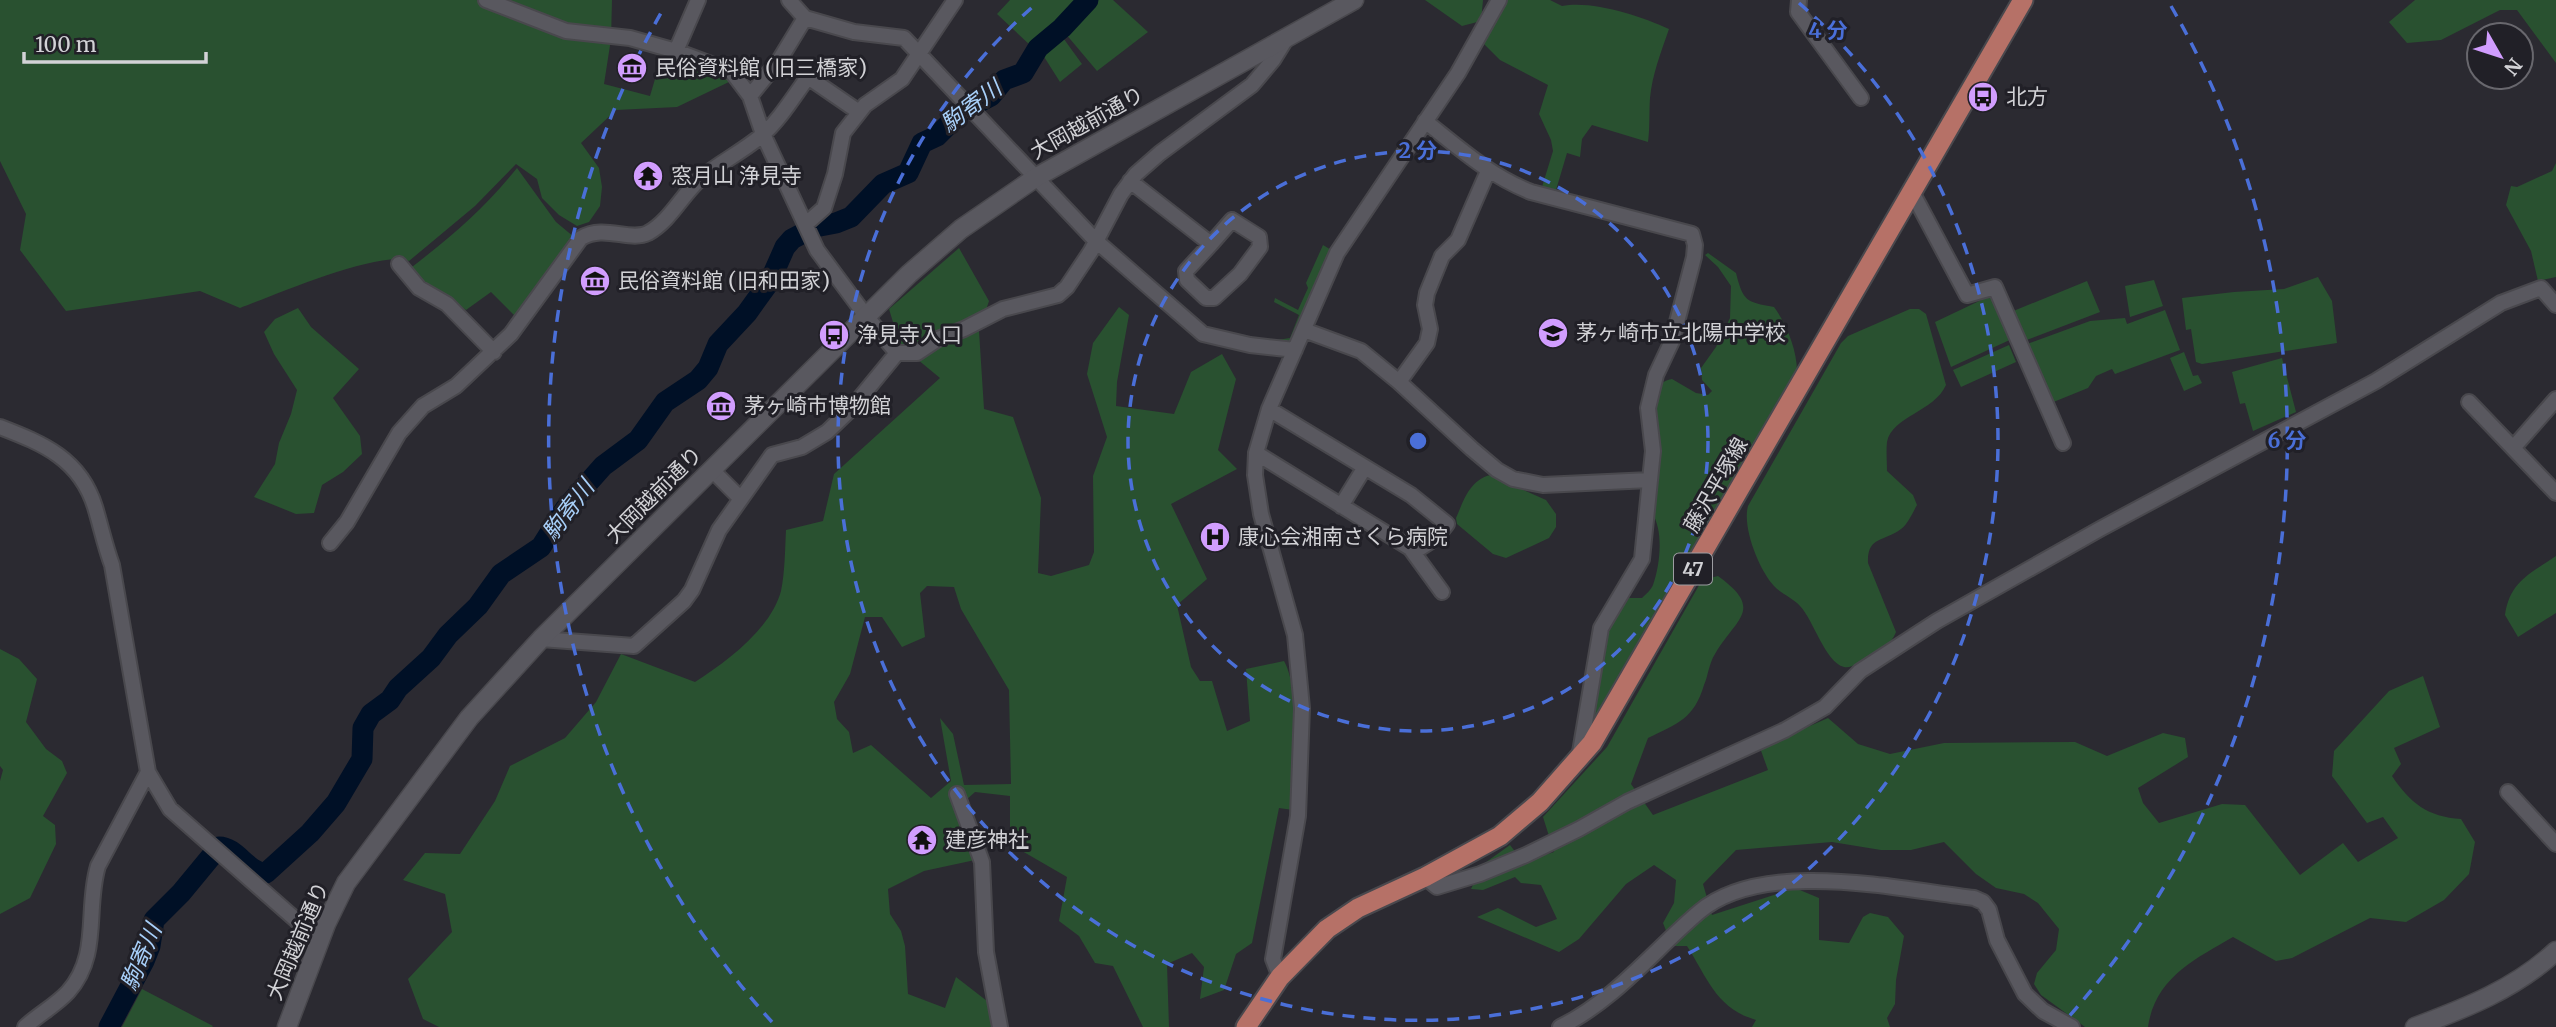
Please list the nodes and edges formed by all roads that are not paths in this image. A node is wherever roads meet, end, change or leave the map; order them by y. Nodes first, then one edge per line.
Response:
1 (486, 0) edge
2 (698, 0) edge
3 (789, 0) edge
4 (955, 0) edge
5 (1354, 0) edge
6 (1499, 0) edge
7 (1799, 0) edge
8 (2023, 0) edge
9 (805, 18) junction
10 (1286, 38) junction
11 (676, 51) junction
12 (919, 51) junction
13 (750, 96) junction
14 (1861, 98) dead end
15 (859, 112) junction
16 (1425, 121) junction
17 (763, 134) junction
18 (1488, 171) junction
19 (1035, 178) junction
20 (1130, 181) junction
21 (1913, 192) junction
22 (807, 228) junction
23 (1095, 240) junction
24 (1211, 244) junction
25 (399, 264) dead end
26 (2556, 305) edge
27 (866, 316) junction
28 (1304, 330) junction
29 (1295, 350) junction
30 (494, 352) junction
31 (897, 353) junction
32 (1399, 382) junction
33 (2556, 399) edge
34 (2469, 402) dead end
35 (1269, 409) junction
36 (0, 427) edge
37 (2063, 443) dead end
38 (2514, 447) junction
39 (1256, 453) junction
40 (1365, 467) junction
41 (712, 469) junction
42 (1650, 480) junction
43 (2556, 493) edge
44 (741, 499) junction
45 (1341, 506) junction
46 (330, 543) dead end
47 (1414, 552) junction
48 (1442, 592) dead end
49 (541, 639) junction
50 (1579, 760) junction
51 (148, 772) junction
52 (2508, 792) dead end
53 (957, 794) dead end
54 (2556, 844) edge
55 (1425, 877) junction
56 (320, 941) junction
57 (2556, 951) edge
58 (1280, 977) junction
59 (25, 1027) edge
60 (287, 1027) edge
61 (1000, 1027) edge
62 (1246, 1027) edge
63 (1560, 1027) edge
64 (2072, 1027) edge
65 (2415, 1027) edge

1 - 11 street
2 - 11 street
3 - 9 street
4 - 12 street
5 - 10 street, 大岡越前通り
6 - 16 street
7 - 14 street
8 - 21 main road, 藤沢平塚線 / 47
9 - 12 street
9 - 13 street
10 - 19 street, 大岡越前通り
10 - 20 street
11 - 13 street
12 - 15 street
12 - 19 street
13 - 17 street
15 - 17 street
15 - 22 street
16 - 18 street
16 - 28 street
17 - 22 street
17 - 30 street
18 - 32 street
18 - 42 street
19 - 23 street
19 - 27 street, 大岡越前通り
20 - 23 street
20 - 24 street
21 - 37 street
21 - 50 main road, 藤沢平塚線 / 47
22 - 27 street
23 - 29 street
23 - 31 street
24 - 24 street
25 - 30 street
26 - 55 street
27 - 31 street
27 - 41 street, 大岡越前通り
28 - 29 street
28 - 32 street
29 - 35 street
30 - 46 street
31 - 44 street
32 - 42 street
33 - 38 street
34 - 38 street
35 - 39 street
35 - 40 street
36 - 51 street
38 - 43 street
39 - 45 street
39 - 58 street
40 - 45 street
40 - 47 street
41 - 44 street
41 - 49 street, 大岡越前通り
42 - 50 street
44 - 49 street
45 - 47 street
47 - 48 street
49 - 56 street, 大岡越前通り
50 - 55 main road, 藤沢平塚線 / 47
51 - 56 street
51 - 59 street
52 - 54 street
53 - 61 street
55 - 58 main road, 藤沢平塚線 / 47
56 - 60 street, 大岡越前通り
57 - 65 street
58 - 62 main road, 藤沢平塚線 / 47
63 - 64 street

